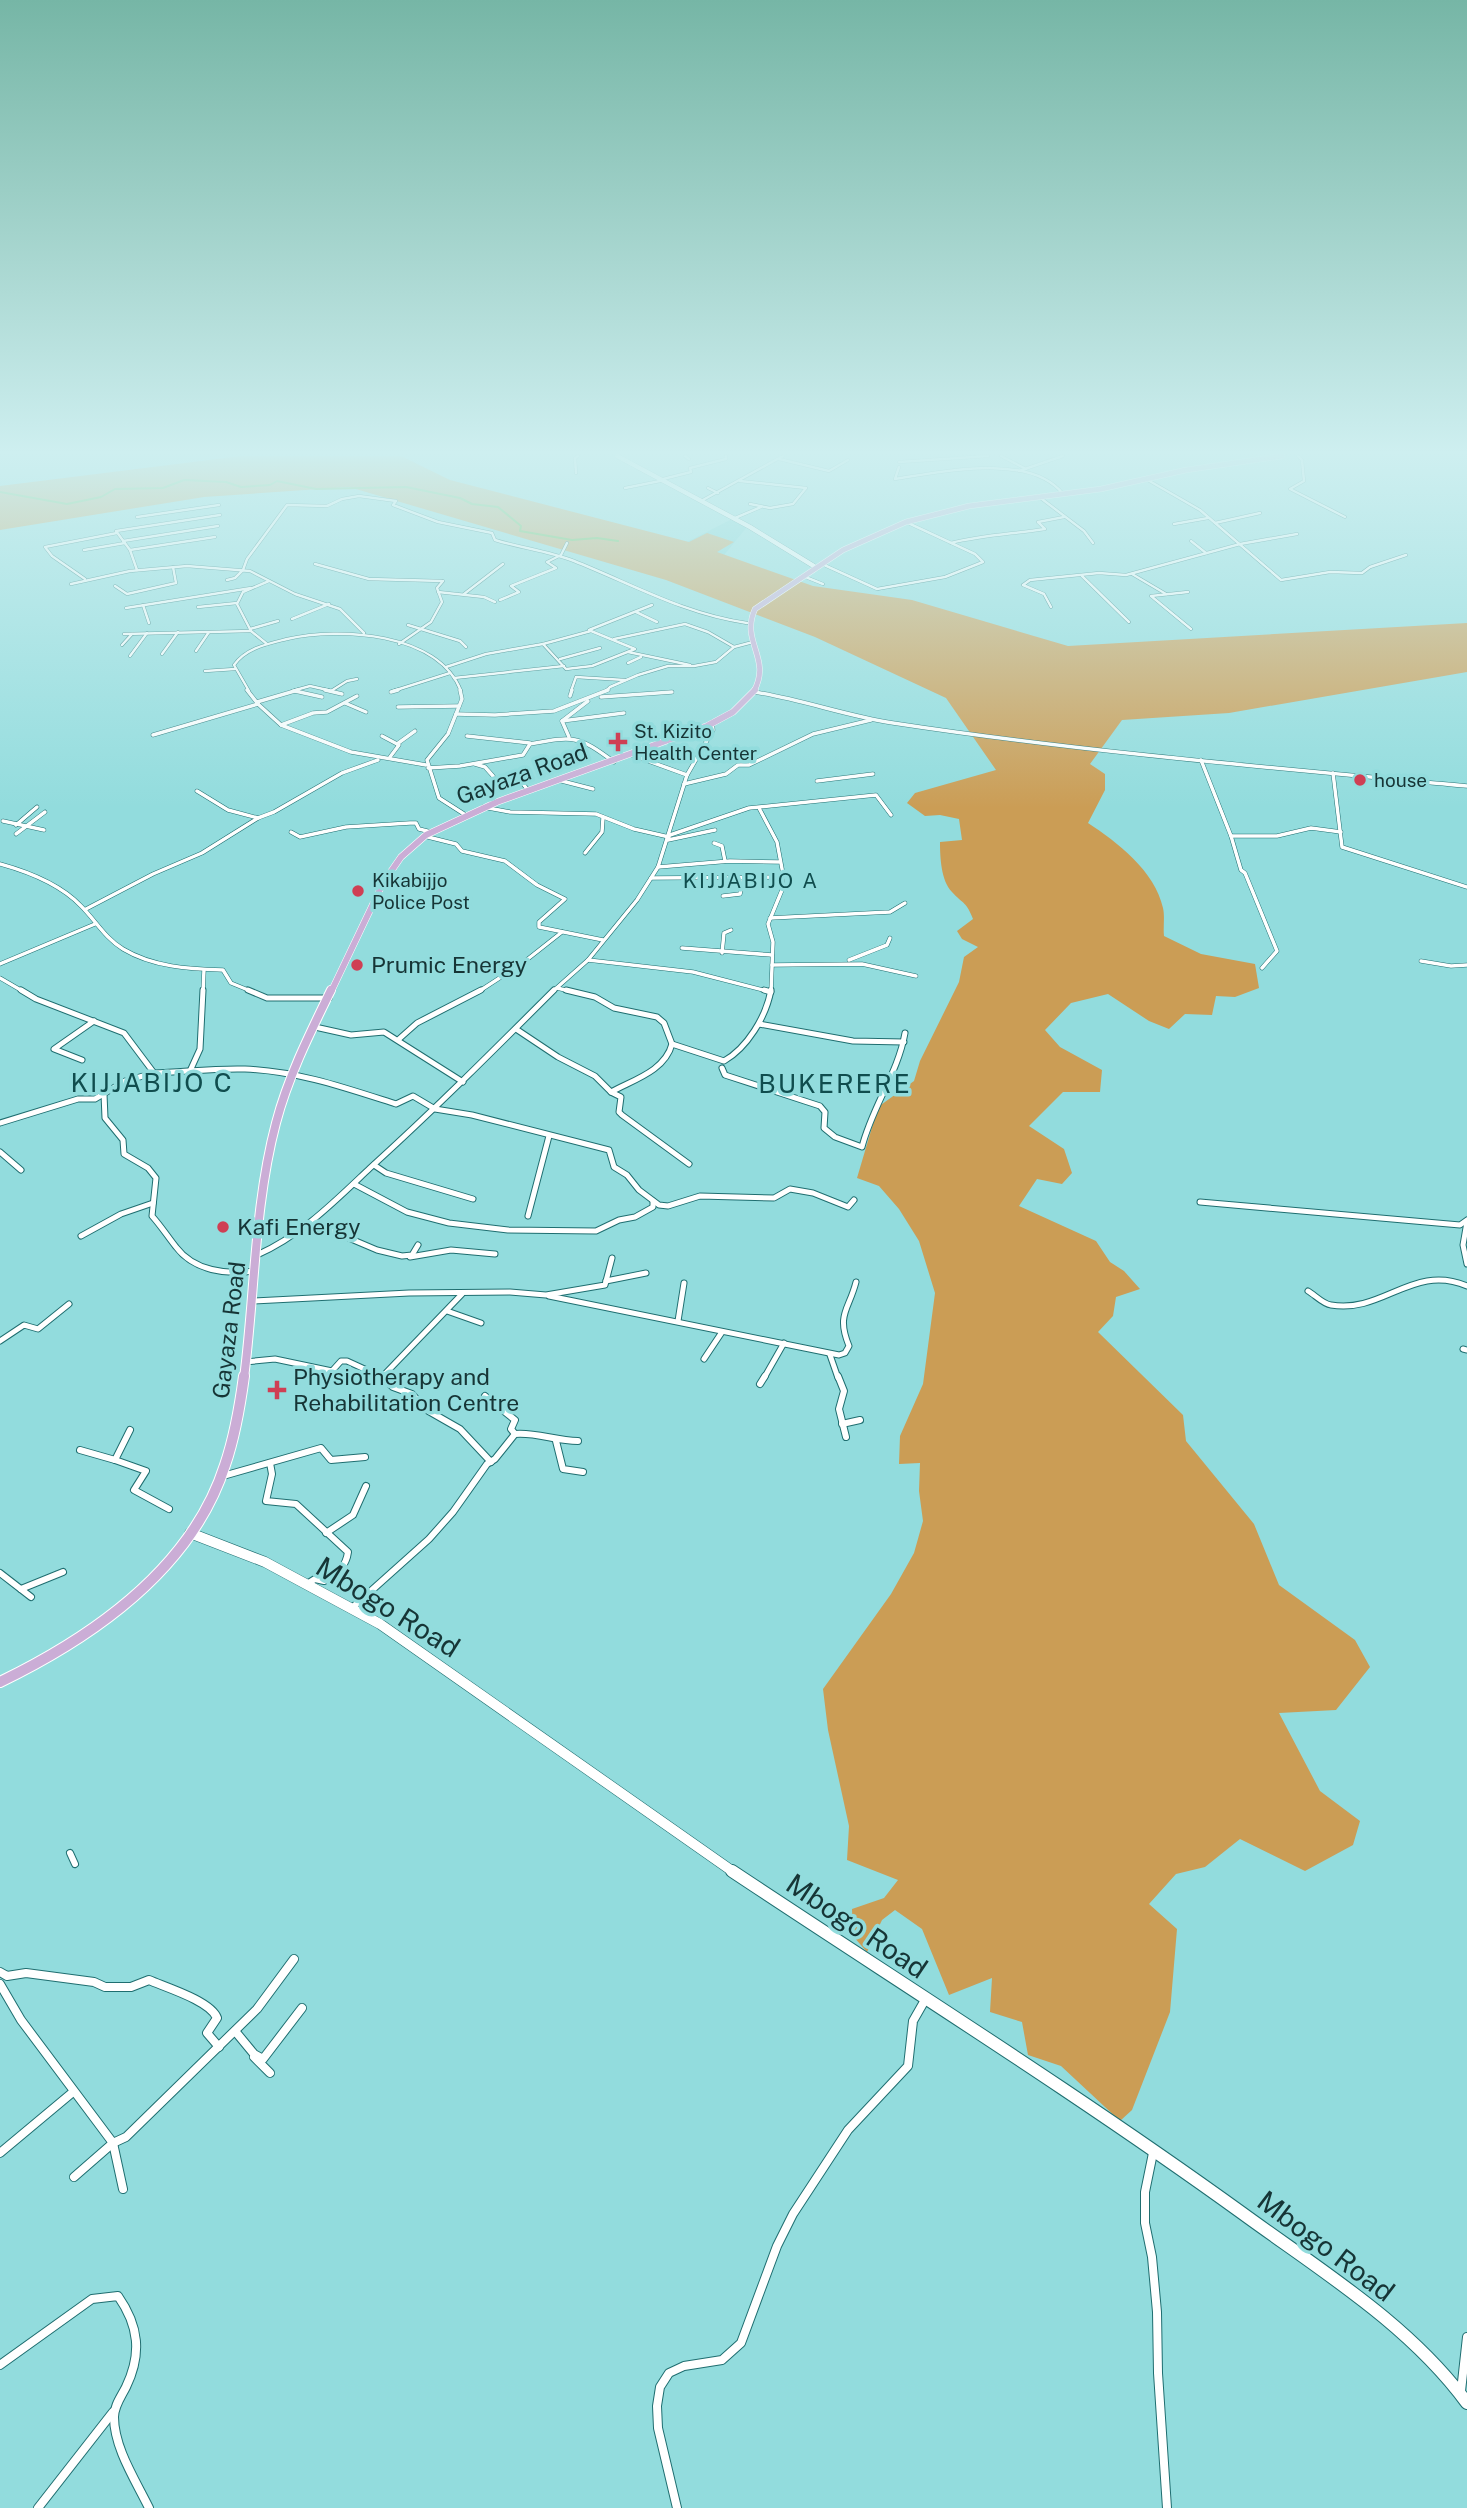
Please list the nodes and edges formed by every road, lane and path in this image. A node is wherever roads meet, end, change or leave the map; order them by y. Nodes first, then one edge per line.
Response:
1 (76, 573) edge
2 (119, 573) edge
3 (174, 573) edge
4 (240, 573) edge
5 (256, 573) edge
6 (348, 573) edge
7 (491, 573) edge
8 (543, 573) edge
9 (600, 573) edge
10 (808, 573) edge
11 (839, 573) edge
12 (955, 573) edge
13 (1134, 573) edge
14 (1273, 573) edge
15 (1324, 573) edge
16 (1131, 574) junction
17 (803, 576) junction
18 (1082, 576) junction
19 (235, 578) junction
20 (85, 579) junction
21 (227, 580) dead end
22 (270, 581) junction
23 (71, 584) dead end
24 (822, 584) dead end
25 (115, 586) dead end
26 (205, 586) dead end
27 (246, 588) junction
28 (251, 588) junction
29 (438, 592) junction
30 (1188, 593) dead end
31 (208, 594) junction
32 (464, 594) junction
33 (1166, 594) junction
34 (237, 603) junction
35 (329, 604) junction
36 (144, 605) junction
37 (652, 606) dead end
38 (198, 607) dead end
39 (1051, 607) dead end
40 (126, 608) dead end
41 (636, 612) junction
42 (292, 619) dead end
43 (278, 621) dead end
44 (657, 621) dead end
45 (1129, 622) dead end
46 (149, 623) dead end
47 (747, 624) junction
48 (408, 625) dead end
49 (420, 628) junction
50 (1191, 629) dead end
51 (251, 630) junction
52 (178, 632) junction
53 (209, 632) junction
54 (586, 632) junction
55 (147, 633) junction
56 (124, 634) dead end
57 (133, 634) junction
58 (366, 635) junction
59 (614, 639) junction
60 (753, 642) junction
61 (267, 644) junction
62 (399, 644) junction
63 (543, 644) junction
64 (122, 645) dead end
65 (466, 647) dead end
66 (734, 647) junction
67 (600, 648) dead end
68 (197, 651) dead end
69 (628, 652) junction
70 (162, 654) dead end
71 (130, 656) dead end
72 (642, 656) junction
73 (560, 659) junction
74 (628, 663) dead end
75 (564, 666) junction
76 (692, 666) junction
77 (446, 667) junction
78 (235, 669) junction
79 (205, 671) dead end
80 (450, 673) junction
81 (454, 678) junction
82 (357, 679) dead end
83 (625, 680) junction
84 (295, 691) junction
85 (331, 691) junction
86 (391, 692) dead end
87 (673, 692) dead end
88 (754, 692) junction
89 (342, 694) dead end
90 (357, 696) dead end
91 (570, 696) dead end
92 (322, 697) dead end
93 (595, 697) junction
94 (257, 703) junction
95 (345, 703) junction
96 (459, 706) junction
97 (398, 707) dead end
98 (366, 712) dead end
99 (624, 713) dead end
100 (456, 714) junction
101 (874, 719) junction
102 (562, 721) junction
103 (712, 722) junction
104 (281, 725) junction
105 (415, 731) dead end
106 (153, 735) dead end
107 (382, 736) dead end
108 (467, 736) dead end
109 (569, 737) junction
110 (532, 743) junction
111 (397, 744) junction
112 (629, 754) junction
113 (390, 757) dead end
114 (381, 759) junction
115 (1201, 760) junction
116 (614, 762) junction
117 (472, 764) junction
118 (427, 766) junction
119 (514, 773) dead end
120 (1333, 773) junction
121 (873, 774) dead end
122 (687, 775) junction
123 (492, 776) dead end
124 (558, 780) junction
125 (817, 781) dead end
126 (684, 783) junction
127 (1467, 786) edge
128 (593, 789) dead end
129 (528, 790) junction
130 (197, 791) dead end
131 (37, 807) dead end
132 (480, 807) junction
133 (759, 808) junction
134 (46, 812) dead end
135 (464, 814) junction
136 (891, 814) dead end
137 (258, 818) junction
138 (603, 818) junction
139 (3, 821) dead end
140 (15, 825) junction
141 (25, 827) junction
142 (44, 830) dead end
143 (715, 830) dead end
144 (1341, 831) junction
145 (291, 832) dead end
146 (16, 834) dead end
147 (428, 834) junction
148 (1231, 836) junction
149 (669, 837) junction
150 (714, 843) dead end
151 (585, 853) dead end
152 (725, 861) junction
153 (779, 862) junction
154 (0, 864) edge
155 (658, 867) junction
156 (744, 876) junction
157 (783, 877) junction
158 (651, 878) junction
159 (1467, 887) edge
160 (723, 896) dead end
161 (905, 903) dead end
162 (86, 909) dead end
163 (95, 924) junction
164 (768, 924) junction
165 (731, 930) dead end
166 (562, 932) junction
167 (890, 938) dead end
168 (603, 940) junction
169 (682, 948) dead end
170 (722, 953) junction
171 (772, 955) junction
172 (588, 960) junction
173 (843, 961) junction
174 (1421, 961) dead end
175 (0, 964) edge
176 (772, 965) junction
177 (1467, 965) edge
178 (1262, 968) dead end
179 (204, 970) junction
180 (916, 976) dead end
181 (0, 978) edge
182 (7, 983) junction
183 (0, 984) edge
184 (556, 988) junction
185 (771, 992) junction
186 (328, 998) junction
187 (94, 1021) junction
188 (758, 1024) junction
189 (315, 1027) junction
190 (516, 1029) junction
191 (905, 1033) dead end
192 (399, 1039) junction
193 (904, 1042) junction
194 (673, 1044) junction
195 (82, 1060) dead end
196 (722, 1068) dead end
197 (190, 1071) junction
198 (154, 1073) junction
199 (293, 1074) junction
200 (463, 1082) junction
201 (611, 1092) junction
202 (104, 1094) junction
203 (435, 1109) junction
204 (0, 1123) edge
205 (549, 1136) junction
206 (0, 1152) edge
207 (689, 1164) dead end
208 (374, 1165) junction
209 (21, 1170) dead end
210 (354, 1184) junction
211 (473, 1199) dead end
212 (854, 1200) dead end
213 (653, 1201) junction
214 (1200, 1202) dead end
215 (153, 1203) junction
216 (528, 1216) dead end
217 (1467, 1221) edge
218 (311, 1222) junction
219 (81, 1236) dead end
220 (418, 1245) dead end
221 (495, 1254) dead end
222 (257, 1255) junction
223 (407, 1257) junction
224 (612, 1258) dead end
225 (1467, 1264) edge
226 (256, 1271) junction
227 (646, 1273) dead end
228 (607, 1280) junction
229 (856, 1282) dead end
230 (684, 1283) dead end
231 (1467, 1286) edge
232 (1308, 1291) dead end
233 (462, 1294) junction
234 (546, 1295) junction
235 (252, 1301) junction
236 (69, 1304) dead end
237 (447, 1311) junction
238 (678, 1321) junction
239 (481, 1323) dead end
240 (722, 1332) junction
241 (0, 1340) edge
242 (784, 1343) junction
243 (828, 1353) junction
244 (704, 1359) dead end
245 (245, 1362) junction
246 (382, 1377) junction
247 (760, 1384) dead end
248 (485, 1396) dead end
249 (860, 1420) dead end
250 (842, 1424) junction
251 (130, 1430) dead end
252 (515, 1434) junction
253 (846, 1437) dead end
254 (556, 1441) junction
255 (578, 1441) dead end
256 (80, 1450) dead end
257 (365, 1457) dead end
258 (115, 1460) junction
259 (491, 1461) junction
260 (270, 1463) junction
261 (583, 1472) dead end
262 (223, 1476) junction
263 (366, 1486) dead end
264 (169, 1509) dead end
265 (190, 1533) junction
266 (326, 1533) junction
267 (64, 1572) dead end
268 (0, 1573) edge
269 (307, 1584) junction
270 (21, 1589) junction
271 (31, 1597) dead end
272 (353, 1607) junction
273 (0, 1682) edge
274 (71, 1853) dead end
275 (75, 1864) dead end
276 (295, 1959) dead end
277 (0, 1972) edge
278 (0, 1984) edge
279 (925, 2000) junction
280 (302, 2008) dead end
281 (235, 2031) junction
282 (226, 2039) junction
283 (219, 2047) junction
284 (270, 2073) dead end
285 (73, 2092) junction
286 (113, 2143) junction
287 (1153, 2150) junction
288 (0, 2153) edge
289 (74, 2176) dead end
290 (123, 2189) dead end
291 (1467, 2337) edge
292 (0, 2365) edge
293 (1464, 2399) edge
294 (115, 2410) junction
295 (39, 2508) edge
296 (149, 2508) edge
297 (677, 2508) edge
298 (1167, 2508) edge

1 - 20 street
2 - 20 street
3 - 25 street
4 - 19 street
5 - 22 street
6 - 29 street
7 - 32 street
8 - 32 street
9 - 47 street
10 - 17 main road
11 - 12 street
13 - 16 street
14 - 15 street
16 - 18 street
16 - 33 street
17 - 24 street
17 - 47 main road
18 - 39 street
18 - 45 street
19 - 21 street
19 - 27 street
20 - 23 street
22 - 28 street
22 - 35 street
26 - 31 street
27 - 28 street
27 - 31 street
28 - 34 street
29 - 32 street
29 - 49 street
30 - 33 street
31 - 36 street
33 - 50 street
34 - 38 street
34 - 51 street
35 - 42 street
35 - 58 street
36 - 40 street
36 - 46 street
37 - 41 street
41 - 44 street
41 - 54 street
43 - 51 street
47 - 60 main road
48 - 49 street
49 - 62 street
49 - 65 street
51 - 53 street
51 - 61 street
52 - 53 street
52 - 55 street
52 - 70 street
53 - 68 street
54 - 59 street
54 - 63 street
55 - 57 street
55 - 71 street
56 - 57 street
57 - 64 street
58 - 61 street
58 - 62 street
59 - 66 street
59 - 69 street
60 - 66 street
60 - 88 main road
61 - 78 street
62 - 77 street
63 - 73 street
63 - 77 street
66 - 76 street
67 - 73 street
69 - 72 street
69 - 75 street
72 - 74 street
72 - 76 street
73 - 75 street
75 - 81 street
76 - 83 street
77 - 80 street
78 - 79 street
78 - 94 street
80 - 81 street
80 - 86 street
81 - 96 street
82 - 85 street
83 - 91 street
83 - 93 street
84 - 85 street
84 - 92 street
84 - 94 street
85 - 89 street
87 - 93 street
88 - 101 street
88 - 103 main road, Gayaza Road
90 - 95 street
93 - 100 street
93 - 102 street
94 - 104 street
94 - 106 street
95 - 98 street
95 - 104 street
96 - 97 street
96 - 100 street
99 - 102 street
100 - 118 street
101 - 115 street
101 - 126 street
102 - 109 street
103 - 112 main road, Gayaza Road
103 - 122 street
104 - 114 street
105 - 111 street
107 - 111 street
108 - 110 street
109 - 110 street
109 - 116 street
110 - 117 street
111 - 113 street
112 - 116 main road, Gayaza Road
112 - 122 street
114 - 118 street
114 - 137 street
115 - 120 street
115 - 148 street
116 - 124 main road, Gayaza Road
117 - 118 street
117 - 123 street
118 - 135 street
119 - 129 street
120 - 127 street
120 - 144 street
121 - 125 street
122 - 126 street
124 - 128 street
124 - 129 main road, Gayaza Road
126 - 149 street
129 - 132 main road, Gayaza Road
130 - 137 street
131 - 140 street
132 - 135 main road, Gayaza Road
132 - 138 street
133 - 136 street
133 - 149 street
133 - 153 street
134 - 141 street
135 - 147 main road, Gayaza Road
137 - 162 street
138 - 149 street
138 - 151 street
139 - 140 street
140 - 141 street
141 - 142 street
141 - 146 street
143 - 149 street
144 - 148 street
144 - 159 street
145 - 147 street
147 - 166 street
147 - 186 main road, Gayaza Road
148 - 178 street
149 - 155 street
150 - 152 street
152 - 153 street
152 - 155 street
153 - 157 street
154 - 163 street
155 - 158 street
156 - 157 street
156 - 158 street
156 - 160 street
157 - 164 street
158 - 168 street
161 - 164 street
163 - 175 street
163 - 179 street
164 - 171 street
165 - 170 street
166 - 168 street
166 - 192 street
167 - 173 street
168 - 172 street
169 - 170 street
170 - 171 street
171 - 176 street
172 - 184 street
172 - 185 street
173 - 176 street
173 - 180 street
174 - 177 street
176 - 185 street
179 - 186 street
179 - 197 street
181 - 182 street
182 - 183 street
182 - 187 street
184 - 190 street
184 - 194 street
185 - 188 street
186 - 189 main road, Gayaza Road
187 - 195 street
187 - 198 street
188 - 193 street
188 - 194 street
189 - 192 street
189 - 199 main road, Gayaza Road
190 - 200 street
190 - 201 street
191 - 193 street
192 - 200 street
193 - 196 street
194 - 201 street
197 - 198 street
197 - 199 street
198 - 202 street
199 - 203 street
199 - 222 main road, Gayaza Road
200 - 203 street
201 - 207 street
202 - 204 street
202 - 215 street
203 - 205 street
203 - 208 street
205 - 213 street
205 - 216 street
206 - 209 street
208 - 210 street
208 - 211 street
210 - 213 street
210 - 218 street
212 - 213 street
214 - 217 street
215 - 219 street
215 - 226 street
217 - 225 street
218 - 222 street
218 - 223 street
220 - 223 street
221 - 223 street
222 - 226 main road, Gayaza Road
224 - 228 street
226 - 235 main road, Gayaza Road
227 - 228 street
228 - 234 street
229 - 243 street
230 - 238 street
231 - 232 street
233 - 234 street
233 - 235 street
233 - 237 street
234 - 238 street
235 - 245 main road, Gayaza Road
236 - 241 street
237 - 239 street
237 - 246 street
238 - 240 street
240 - 242 street
240 - 244 street
242 - 243 street
242 - 247 street
243 - 250 street
245 - 246 street
245 - 262 main road, Gayaza Road
246 - 259 street
248 - 252 street
249 - 250 street
250 - 253 street
251 - 258 street
252 - 254 street
252 - 259 street
254 - 255 street
254 - 261 street
256 - 258 street
257 - 260 street
258 - 264 street
259 - 272 street
260 - 262 street
260 - 266 street
262 - 265 main road, Gayaza Road
263 - 266 street
265 - 269 main road, Mbogo Road
265 - 273 main road, Gayaza Road
266 - 269 street
267 - 270 street
268 - 270 street
269 - 272 main road, Mbogo Road
270 - 271 street
272 - 279 main road, Mbogo Road
274 - 275 street
276 - 281 street
277 - 283 street
278 - 285 street
279 - 287 main road, Mbogo Road
279 - 297 street
280 - 281 street
281 - 282 street
282 - 283 street
282 - 284 street
283 - 286 street
285 - 286 street
285 - 288 street
286 - 289 street
286 - 290 street
287 - 293 main road, Mbogo Road
287 - 298 street
291 - 293 street
292 - 294 street
294 - 295 street
294 - 296 street

